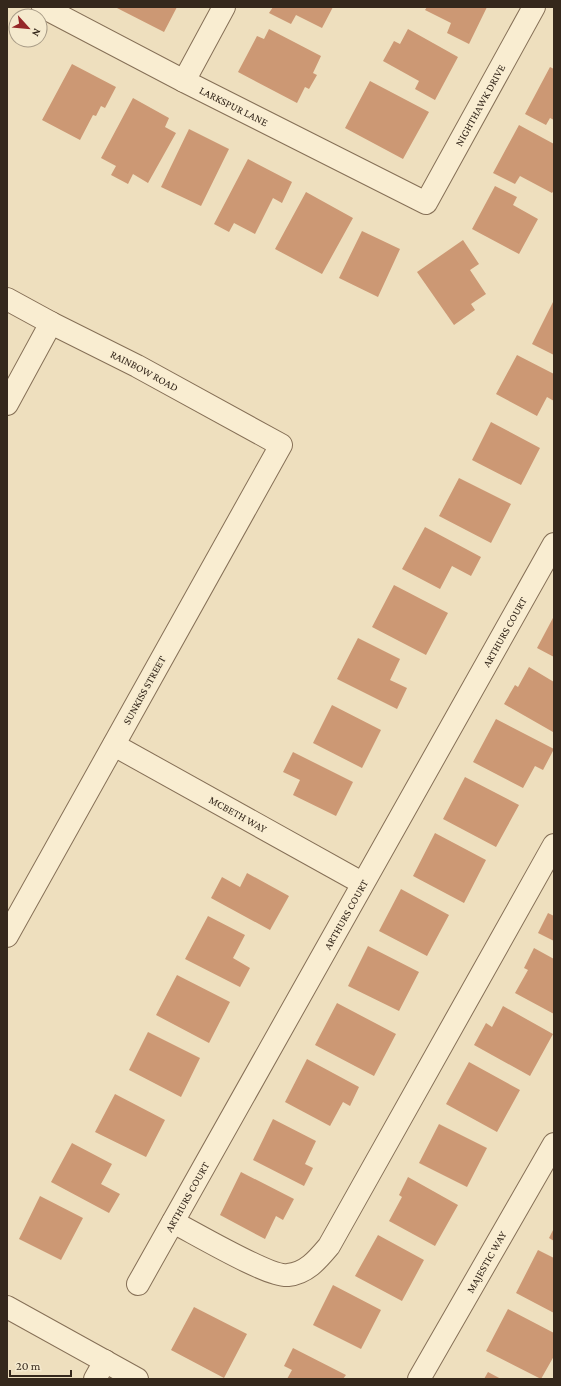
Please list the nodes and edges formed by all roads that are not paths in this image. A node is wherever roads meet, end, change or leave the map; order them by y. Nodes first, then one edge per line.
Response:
1 (44, 7) edge
2 (224, 7) edge
3 (534, 7) edge
4 (184, 81) junction
5 (426, 203) joint
6 (7, 299) edge
7 (51, 323) junction
8 (7, 404) edge
9 (281, 445) joint
10 (554, 544) edge
11 (114, 745) junction
12 (554, 845) edge
13 (362, 883) junction
14 (7, 936) edge
15 (554, 1144) edge
16 (173, 1222) junction
17 (138, 1284) dead end
18 (7, 1307) edge
19 (100, 1370) edge
20 (137, 1379) edge
21 (419, 1379) edge

1 - 4 street, LARKSPUR LANE
2 - 4 street
3 - 5 street, NIGHTHAWK DRIVE
4 - 5 street, LARKSPUR LANE
6 - 7 street, RAINBOW ROAD
7 - 8 street
7 - 9 street, RAINBOW ROAD
9 - 11 street, SUNKISS STREET
10 - 13 street, ARTHURS COURT
11 - 13 street, MCBETH WAY
11 - 14 street, SUNKISS STREET
12 - 16 street
13 - 16 street, ARTHURS COURT
15 - 21 street, MAJESTIC WAY
16 - 17 street, ARTHURS COURT
18 - 19 street
19 - 20 street

